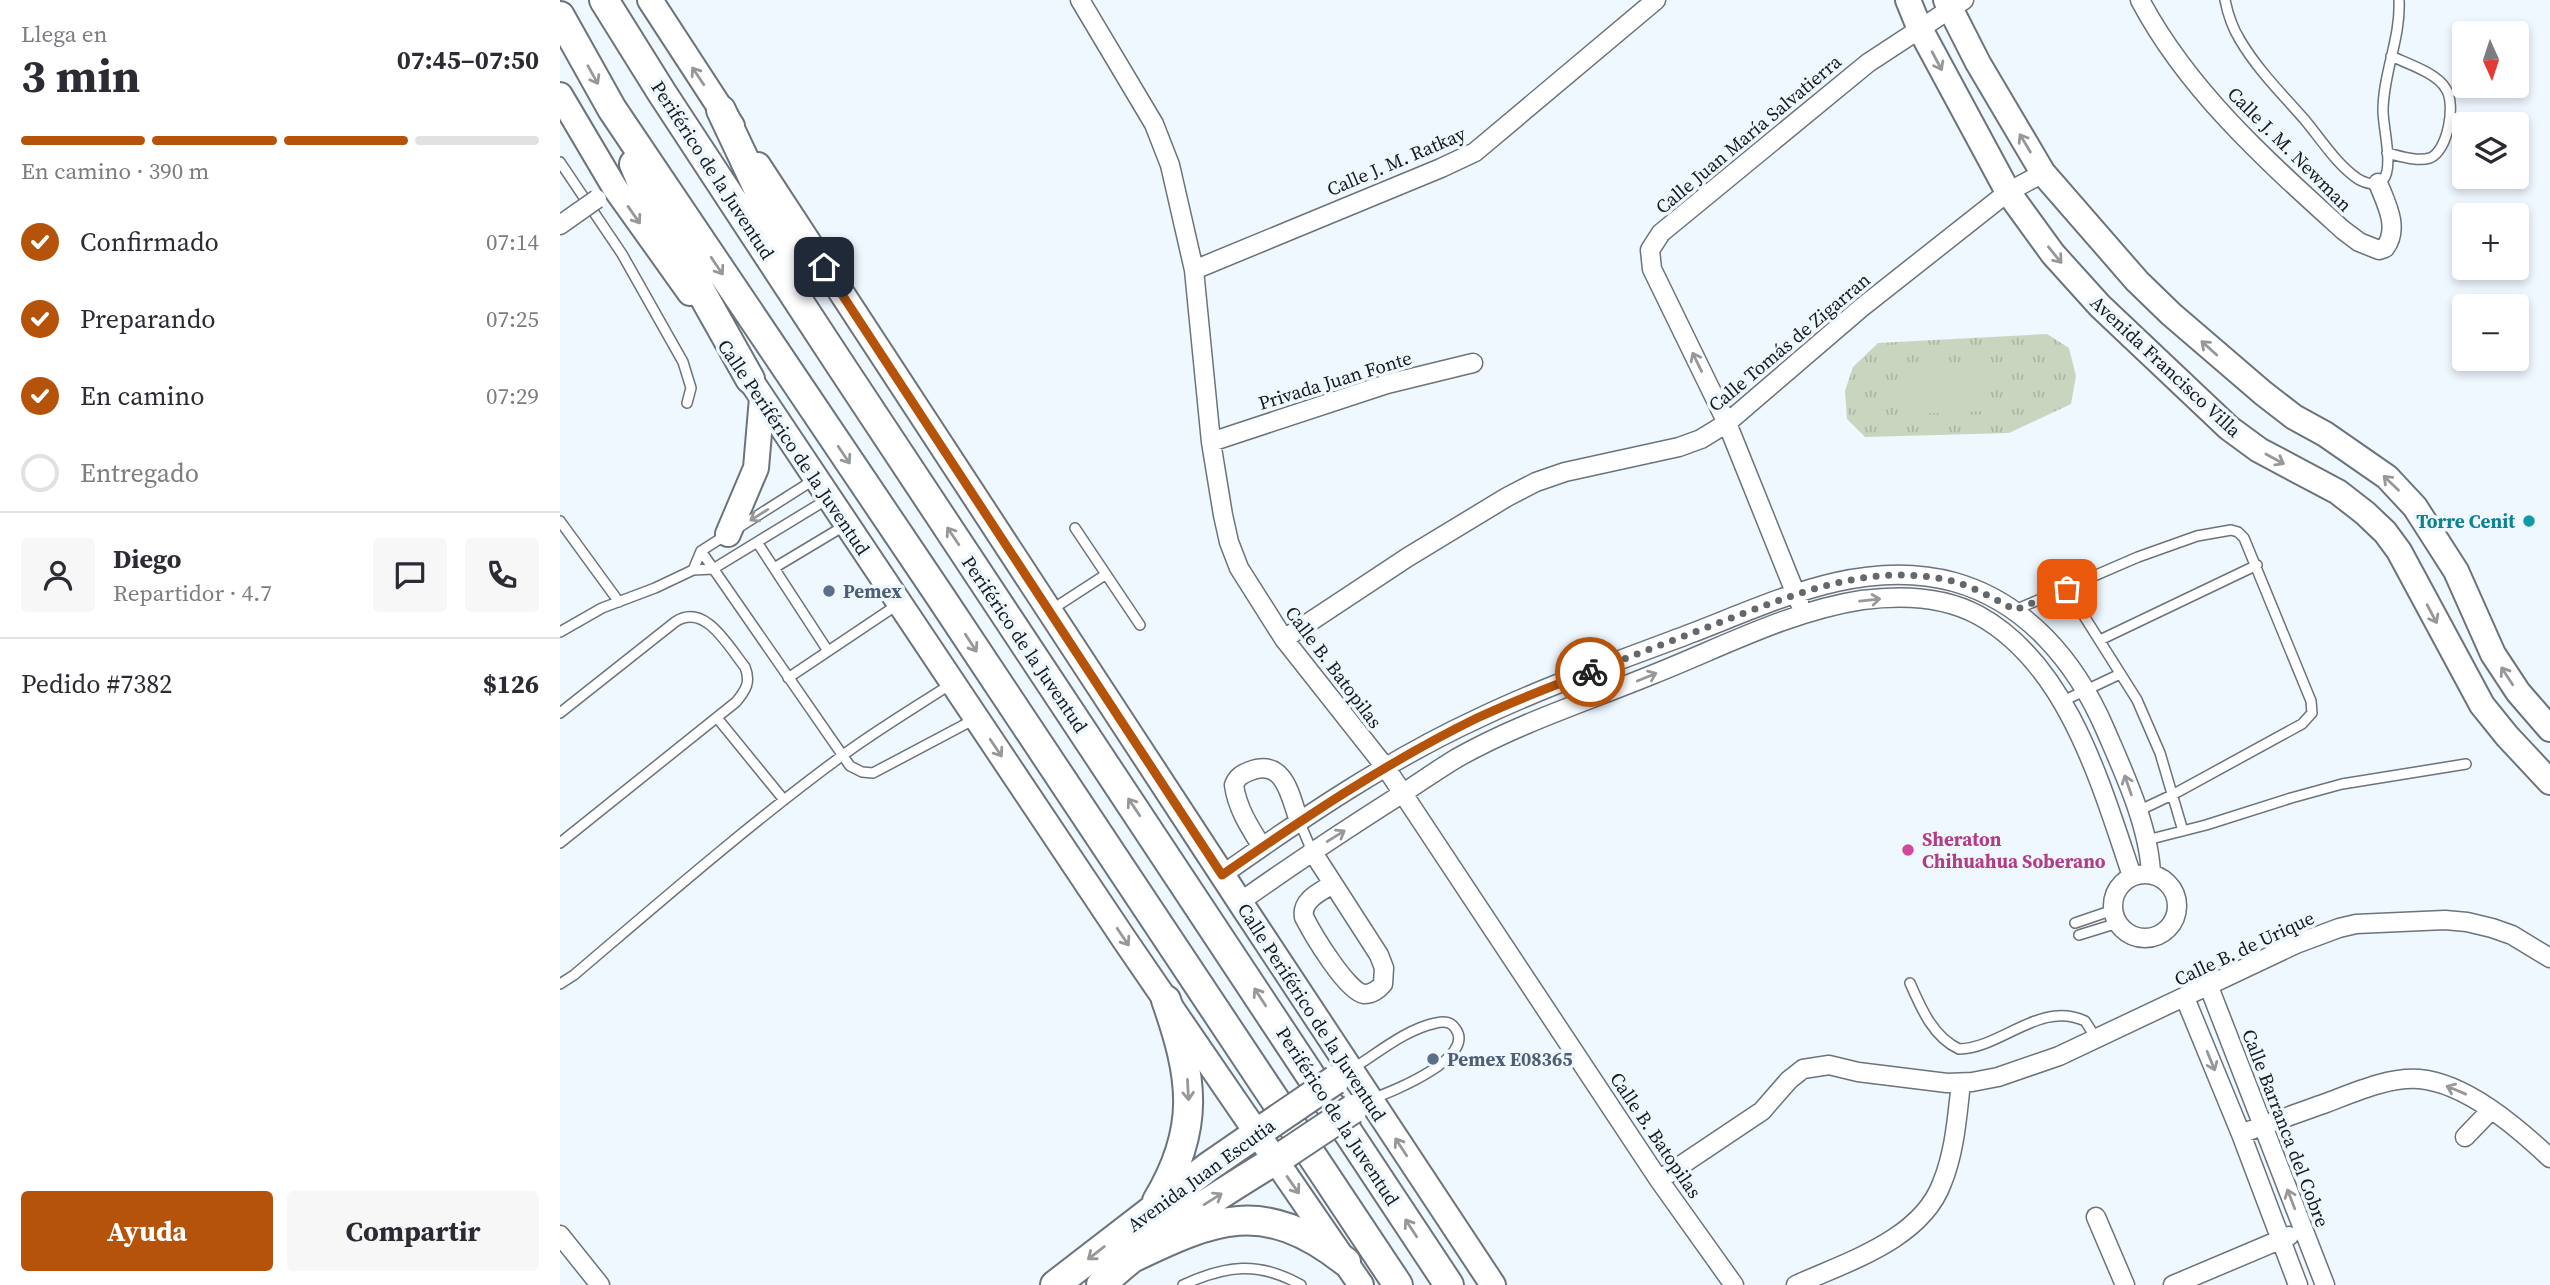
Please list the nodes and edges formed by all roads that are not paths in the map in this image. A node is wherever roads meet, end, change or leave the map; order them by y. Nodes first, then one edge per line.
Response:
1 (604, 0) edge
2 (649, 0) edge
3 (1080, 0) edge
4 (1656, 0) edge
5 (1908, 0) edge
6 (2140, 0) edge
7 (2225, 0) edge
8 (2399, 0) edge
9 (1953, 3) edge
10 (560, 16) edge
11 (1919, 27) junction
12 (2391, 56) junction
13 (560, 95) edge
14 (612, 109) junction
15 (721, 110) junction
16 (2387, 153) junction
17 (560, 162) edge
18 (2043, 173) junction
19 (2378, 183) junction
20 (2008, 192) junction
21 (606, 194) junction
22 (560, 225) edge
23 (1194, 270) junction
24 (1473, 363) dead end
25 (841, 366) junction
26 (756, 388) junction
27 (687, 403) dead end
28 (1727, 423) junction
29 (1211, 442) junction
30 (823, 488) junction
31 (560, 521) edge
32 (847, 524) junction
33 (1075, 528) dead end
34 (728, 534) junction
35 (757, 542) junction
36 (701, 551) junction
37 (2257, 565) junction
38 (774, 568) junction
39 (713, 569) junction
40 (693, 570) junction
41 (1105, 575) junction
42 (1930, 578) junction
43 (2067, 589) junction
44 (1796, 594) junction
45 (1927, 598) junction
46 (619, 602) junction
47 (899, 603) junction
48 (2015, 610) junction
49 (1050, 611) junction
50 (1804, 613) junction
51 (1140, 625) dead end
52 (560, 632) edge
53 (1284, 639) junction
54 (2099, 640) junction
55 (828, 651) junction
56 (2120, 674) junction
57 (788, 678) junction
58 (952, 683) junction
59 (2086, 689) junction
60 (1526, 696) junction
61 (2063, 701) junction
62 (560, 713) edge
63 (976, 718) junction
64 (718, 719) junction
65 (1537, 720) junction
66 (2550, 729) edge
67 (842, 755) junction
68 (2466, 764) dead end
69 (1386, 768) junction
70 (2550, 782) edge
71 (1402, 794) junction
72 (2174, 794) junction
73 (784, 800) junction
74 (2136, 812) junction
75 (1299, 821) junction
76 (2183, 831) junction
77 (2147, 840) junction
78 (560, 843) edge
79 (1262, 847) junction
80 (1312, 851) junction
81 (2151, 874) junction
82 (1222, 875) junction
83 (2132, 876) junction
84 (1333, 884) junction
85 (1240, 902) junction
86 (2116, 916) junction
87 (2075, 923) dead end
88 (2079, 935) dead end
89 (2550, 958) edge
90 (1910, 983) dead end
91 (560, 984) edge
92 (2209, 987) junction
93 (2185, 998) junction
94 (1166, 1000) junction
95 (2096, 1038) junction
96 (1342, 1075) junction
97 (1961, 1083) junction
98 (1361, 1104) junction
99 (2491, 1110) junction
100 (2263, 1126) junction
101 (1263, 1129) junction
102 (2241, 1135) junction
103 (2465, 1137) dead end
104 (1281, 1157) junction
105 (2550, 1158) edge
106 (1659, 1181) junction
107 (1152, 1210) junction
108 (2096, 1217) dead end
109 (2303, 1230) junction
110 (560, 1235) edge
111 (2281, 1240) junction
112 (1128, 1260) junction
113 (1353, 1274) edge
114 (600, 1285) edge
115 (1055, 1285) edge
116 (1101, 1285) edge
117 (1183, 1285) edge
118 (1301, 1285) edge
119 (1398, 1285) edge
120 (1449, 1285) edge
121 (1493, 1285) edge
122 (1734, 1285) edge
123 (1796, 1285) edge
124 (2125, 1285) edge
125 (2174, 1285) edge
126 (2298, 1285) edge
127 (2325, 1285) edge

1 - 25 main road, Periférico de la Juventud
15 -> 2 main road, Calle Periférico de la Juventud
3 - 23 street, Calle B. Batopilas
4 - 23 street, Calle J. M. Ratkay
5 - 11 main road, Avenida Francisco Villa
6 - 19 street, Calle J. M. Newman
7 - 19 lane
8 - 12 lane
9 - 11 street, Calle Juan María Salvatierra
18 -> 9 main road
10 -> 14 main road
11 -> 20 main road, Avenida Francisco Villa
28 -> 11 street, Calle Juan María Salvatierra
12 - 16 lane
12 - 16 lane
13 - 21 main road, Calle Periférico de la Juventud
14 - 26 main road
14 -> 119 main road
15 - 25 main road
15 - 49 main road, Calle Periférico de la Juventud
16 - 19 lane
17 - 27 lane
18 - 20 street, Calle Tomás de Zigarran
66 -> 18 main road
20 - 28 street, Calle Tomás de Zigarran
20 -> 70 main road, Avenida Francisco Villa
21 - 22 street, bridge
21 -> 26 main road, Calle Periférico de la Juventud
23 - 29 street, Calle B. Batopilas
24 - 29 street, Privada Juan Fonte
120 -> 25 main road, Periférico de la Juventud
26 - 30 main road, Calle Periférico de la Juventud
26 - 34 main road
28 - 44 street, Calle Juan María Salvatierra
28 - 53 street, Calle Tomás de Zigarran
29 - 53 street, Calle B. Batopilas
30 - 32 main road, Calle Periférico de la Juventud
30 -> 34 lane
30 - 35 lane
31 - 46 lane
32 - 38 lane
32 - 47 main road, Calle Periférico de la Juventud
33 - 41 lane
34 - 36 lane
35 - 38 lane
35 - 39 lane
36 - 39 lane
36 - 40 lane
37 - 43 lane
37 - 54 lane
37 - 72 lane
38 - 55 lane
39 - 40 lane
39 - 57 lane
40 - 46 lane
41 - 49 lane
41 - 51 lane
42 - 44 street
42 - 45 street
42 - 48 street
43 - 48 lane
43 - 54 lane
44 - 50 street, Calle Juan María Salvatierra
44 - 60 street
50 -> 45 street
45 - 61 street
46 - 52 lane
47 - 55 lane
47 - 58 main road, Calle Periférico de la Juventud
48 - 59 street
49 - 82 main road, Calle Periférico de la Juventud
65 -> 50 street
53 - 69 street, Calle B. Batopilas
54 - 56 lane
55 - 57 lane
56 - 59 lane
56 - 72 lane
57 - 67 lane
58 - 63 main road, Calle Periférico de la Juventud
58 - 67 lane
59 - 61 lane
74 -> 59 street
60 - 65 street
60 - 69 street
61 - 83 street
62 - 64 lane
63 - 67 lane
63 -> 94 main road, Calle Periférico de la Juventud
64 - 73 lane
64 - 78 lane
65 - 71 street
67 - 73 lane
68 - 76 lane
69 - 71 street, Calle B. Batopilas
69 - 75 street
80 -> 71 street
71 - 106 street, Calle B. Batopilas
72 - 74 lane
72 - 76 lane
73 - 91 lane
74 - 77 street
75 - 79 street
75 - 79 street
75 - 80 lane
76 - 77 lane
77 - 81 street
79 - 82 street
80 - 84 street
80 - 85 street
81 - 83 street
81 - 86 street
82 - 85 main road, Calle Periférico de la Juventud
83 - 86 street
84 - 84 street
85 - 96 main road, Calle Periférico de la Juventud
86 - 87 lane
86 - 88 lane
89 - 92 street, Calle B. de Urique
90 - 95 lane
92 - 93 street, Calle B. de Urique
92 - 100 street, Calle Barranca del Cobre
93 - 95 street, Calle B. de Urique
93 -> 102 street
94 - 101 main road, Calle Periférico de la Juventud
94 -> 107 main road
95 - 97 street, Calle B. de Urique
96 - 98 main road, Calle Periférico de la Juventud
96 - 98 lane
96 - 101 main road, Avenida Juan Escutia, bridge
97 - 106 street, Calle B. de Urique
97 - 123 street
98 - 104 main road, Avenida Juan Escutia, bridge
121 -> 98 main road, Calle Periférico de la Juventud
99 -> 100 street
99 - 103 street
99 - 105 street
100 - 102 street
109 -> 100 street, Calle Barranca del Cobre
101 - 104 main road, Calle Periférico de la Juventud
101 - 107 main road, Avenida Juan Escutia
102 - 111 street
112 -> 104 main road, Avenida Juan Escutia
104 -> 113 main road, Calle Periférico de la Juventud
106 - 122 street, Calle B. Batopilas
107 -> 115 main road, Avenida Juan Escutia
108 - 124 street
109 - 111 street
109 - 127 street, Calle Barranca del Cobre
110 - 114 street
111 - 125 street
111 - 126 street
112 - 113 main road
112 - 116 main road, Avenida Juan Escutia
117 - 118 lane

